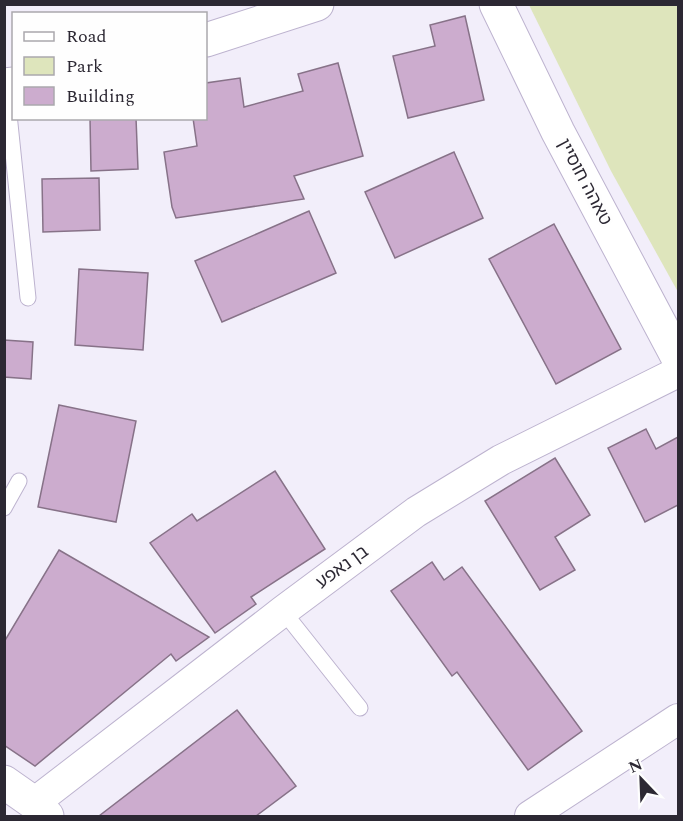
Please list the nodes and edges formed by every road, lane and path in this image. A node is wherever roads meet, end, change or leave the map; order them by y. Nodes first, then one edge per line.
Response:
1 (317, 4) edge
2 (496, 4) edge
3 (207, 40) edge
4 (8, 85) edge
5 (28, 298) dead end
6 (678, 358) edge
7 (678, 372) edge
8 (20, 481) dead end
9 (4, 508) edge
10 (283, 610) junction
11 (360, 708) dead end
12 (678, 718) edge
13 (4, 782) edge
14 (40, 810) edge
15 (530, 816) edge

1 - 3 street
2 - 6 street, טאהה חוסיין
4 - 5 lane
7 - 10 street, בן נאפע
8 - 9 lane
10 - 11 lane
10 - 14 street, בן נאפע
12 - 15 street
13 - 14 street

